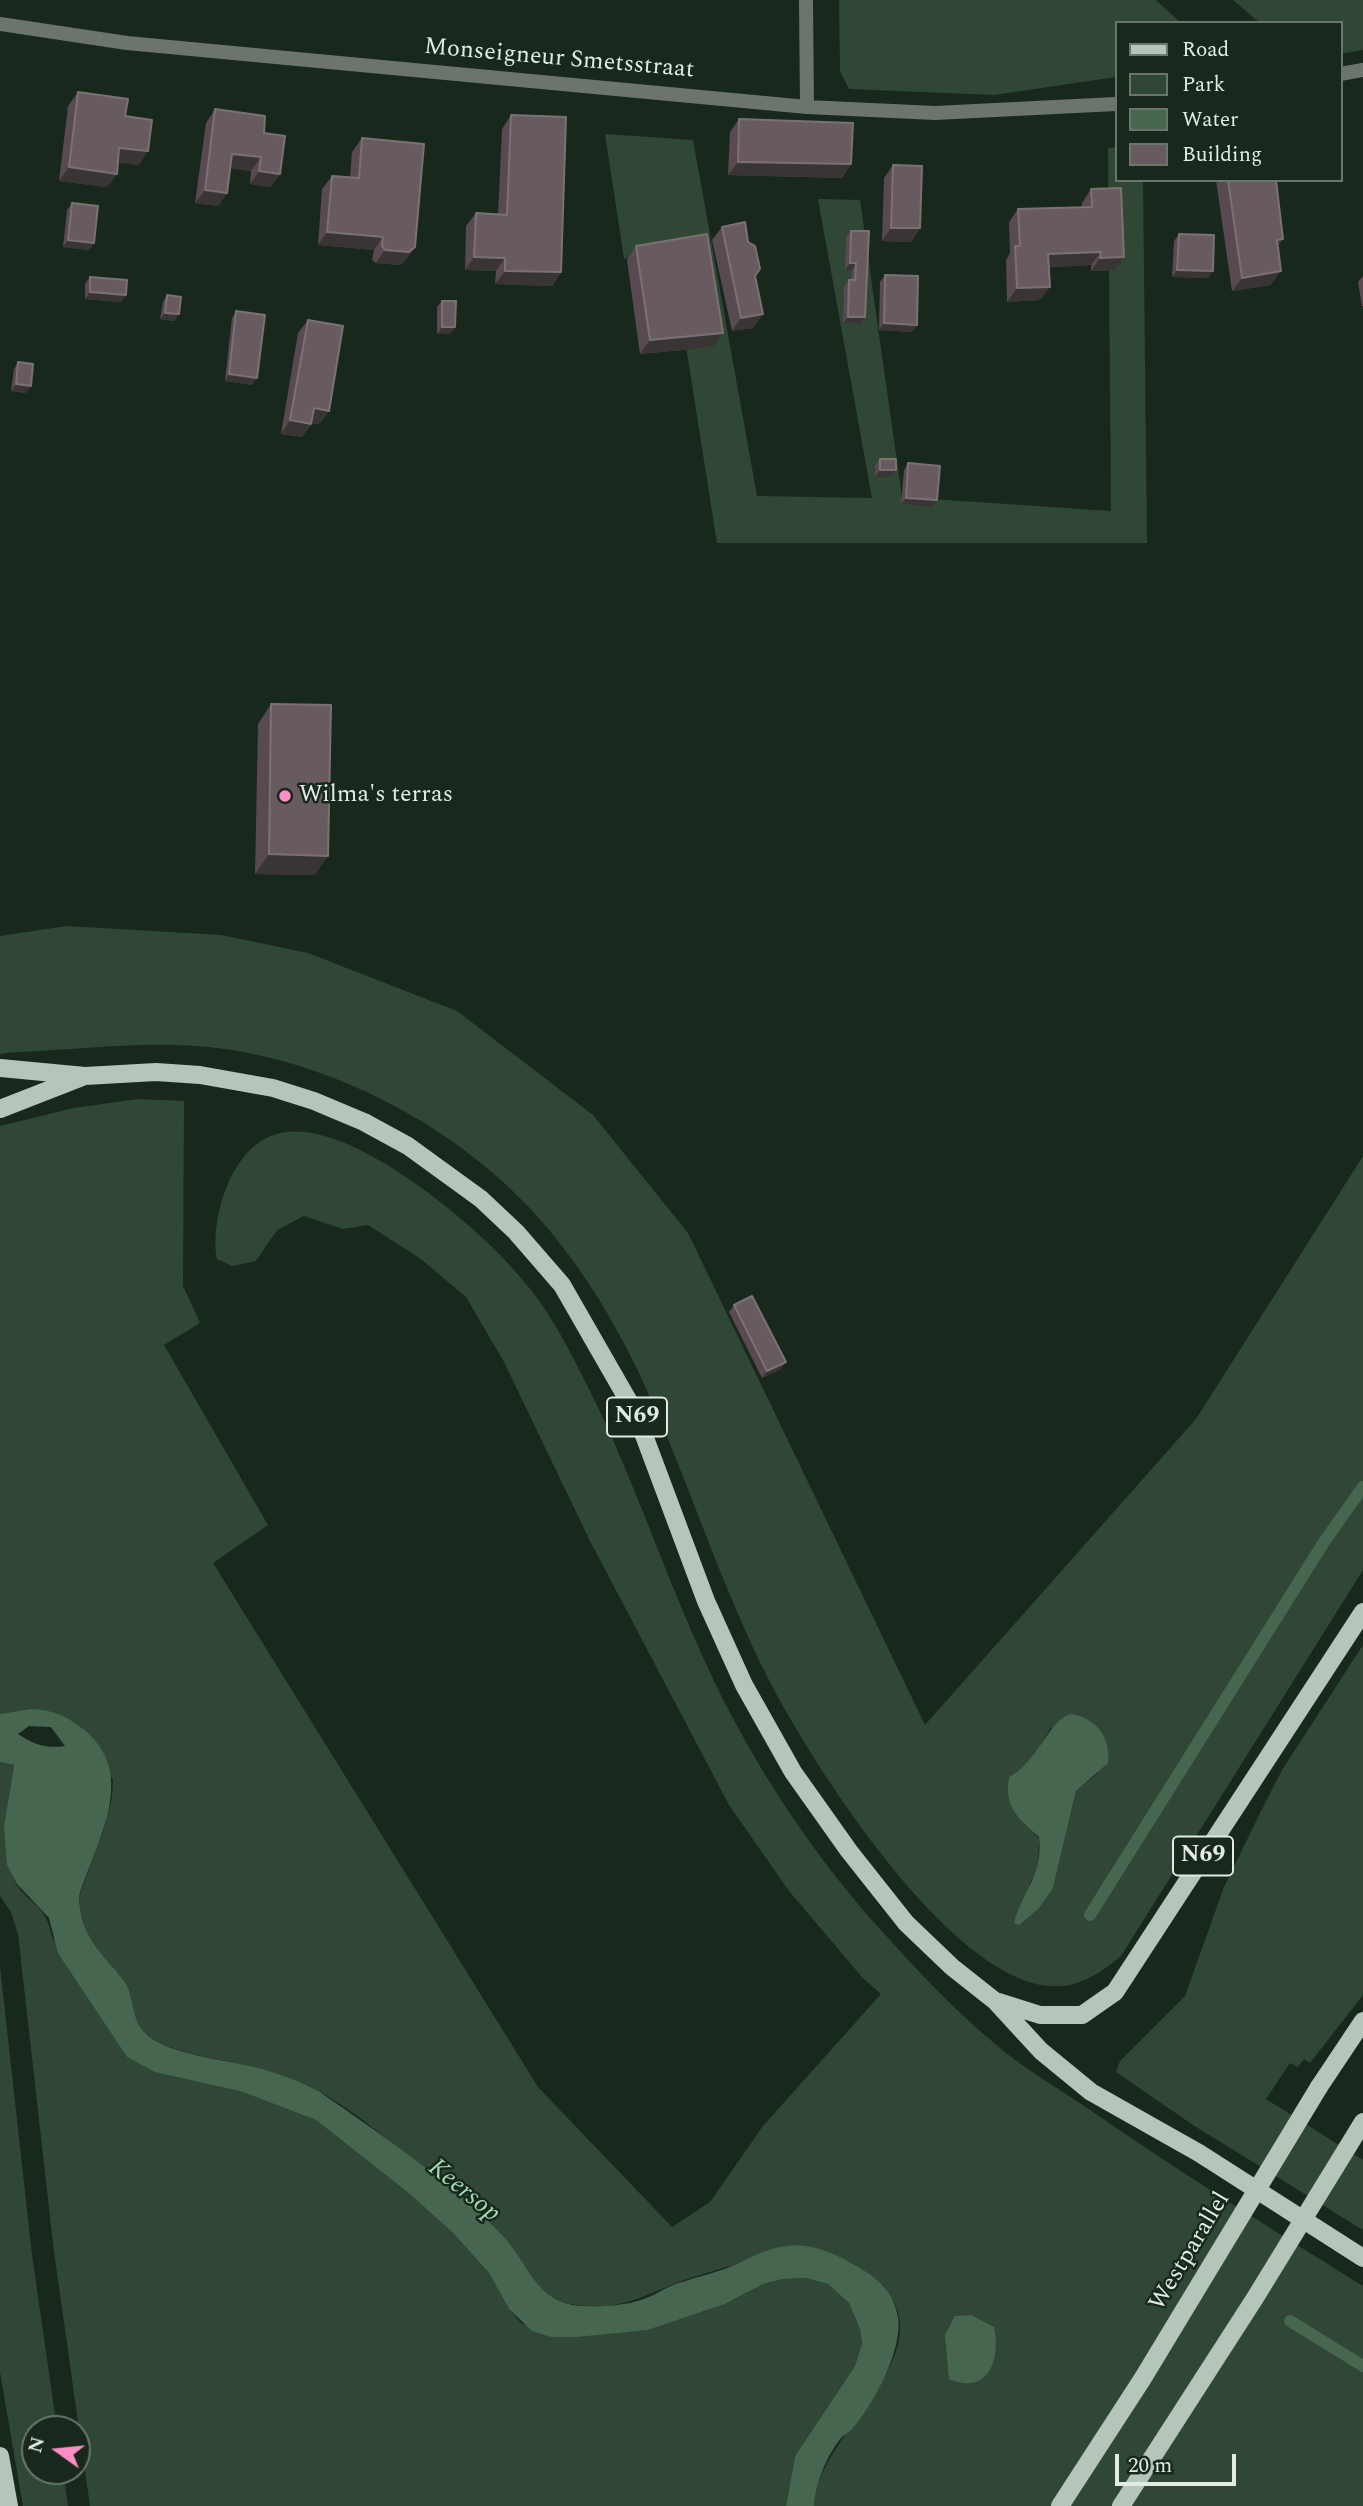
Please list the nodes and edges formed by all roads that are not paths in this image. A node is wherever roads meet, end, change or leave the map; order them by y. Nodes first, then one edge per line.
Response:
1 (806, 0) edge
2 (0, 24) edge
3 (1363, 70) edge
4 (1342, 74) edge
5 (1114, 104) edge
6 (807, 107) junction
7 (0, 1069) edge
8 (85, 1076) junction
9 (0, 1109) edge
10 (1363, 1612) edge
11 (995, 2001) junction
12 (1363, 2021) edge
13 (1363, 2122) edge
14 (1363, 2258) edge
15 (0, 2456) edge
16 (9, 2506) edge
17 (1060, 2506) edge
18 (1121, 2506) edge

1 - 6 street
2 - 6 street, Monseigneur Smetsstraat
3 - 4 street
5 - 6 street, Monseigneur Smetsstraat
7 - 8 main road, N69
8 - 9 main road, N69
8 - 11 main road, N69
10 - 11 main road, N69
11 - 14 main road, N69
12 - 17 main road, Westparallel, bridge
13 - 18 main road, bridge
15 - 16 main road

